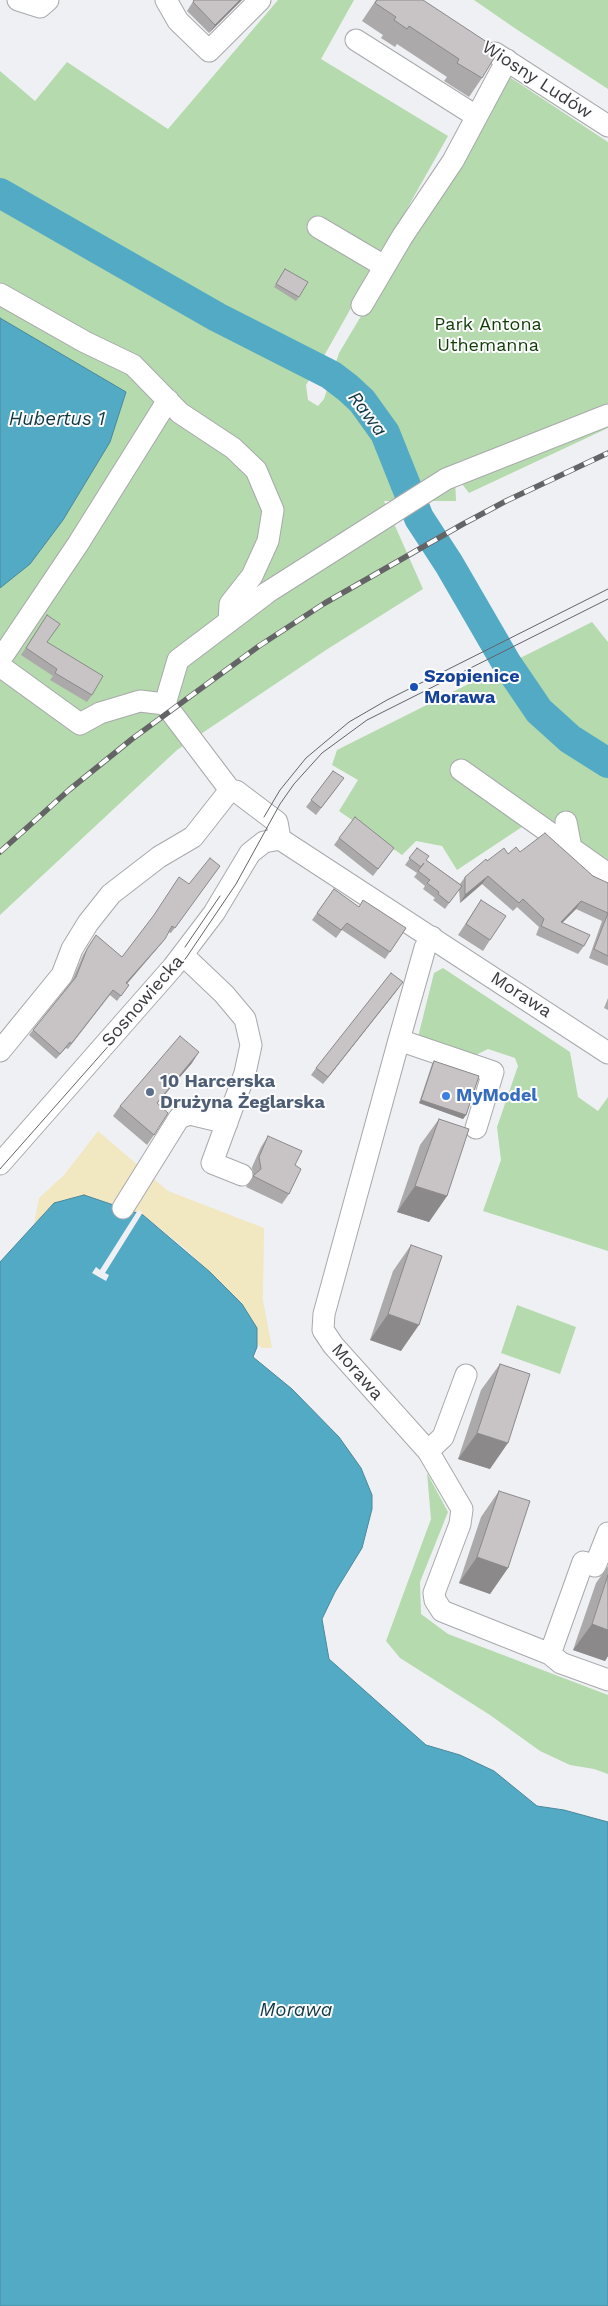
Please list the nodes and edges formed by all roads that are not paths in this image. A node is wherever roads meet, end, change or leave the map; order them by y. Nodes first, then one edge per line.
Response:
1 (18, 0) edge
2 (48, 0) edge
3 (166, 0) edge
4 (260, 0) edge
5 (356, 40) dead end
6 (482, 44) edge
7 (507, 60) junction
8 (476, 116) junction
9 (608, 126) edge
10 (318, 227) dead end
11 (384, 266) junction
12 (0, 294) edge
13 (362, 306) dead end
14 (168, 400) junction
15 (608, 415) edge
16 (229, 622) junction
17 (0, 660) edge
18 (0, 666) edge
19 (164, 704) junction
20 (460, 770) dead end
21 (230, 790) junction
22 (566, 822) dead end
23 (280, 839) junction
24 (571, 848) junction
25 (608, 874) edge
26 (432, 937) junction
27 (183, 955) junction
28 (399, 1040) junction
29 (0, 1051) edge
30 (608, 1053) edge
31 (227, 1123) junction
32 (476, 1128) dead end
33 (0, 1164) edge
34 (242, 1175) dead end
35 (123, 1208) dead end
36 (466, 1375) dead end
37 (428, 1451) junction
38 (608, 1533) edge
39 (550, 1654) junction
40 (608, 1680) edge

1 - 2 street
3 - 4 street
5 - 8 street
6 - 7 street, Wiosny Ludów
7 - 8 street
7 - 9 street, Wiosny Ludów
8 - 11 street
10 - 11 street
11 - 13 street
12 - 14 street
14 - 16 street
14 - 17 street
15 - 16 street
16 - 19 street
18 - 19 street
19 - 21 street
20 - 24 street
21 - 23 street
21 - 29 street
22 - 24 street
23 - 26 street, Morawa
23 - 27 street, Sosnowiecka
24 - 25 street
26 - 28 street, Morawa
26 - 30 street, Morawa
27 - 31 street
27 - 33 street, Sosnowiecka
28 - 32 street
28 - 37 street, Morawa
31 - 34 street
31 - 35 street
36 - 37 street
37 - 39 street, Morawa
38 - 39 street
39 - 40 street, Morawa

